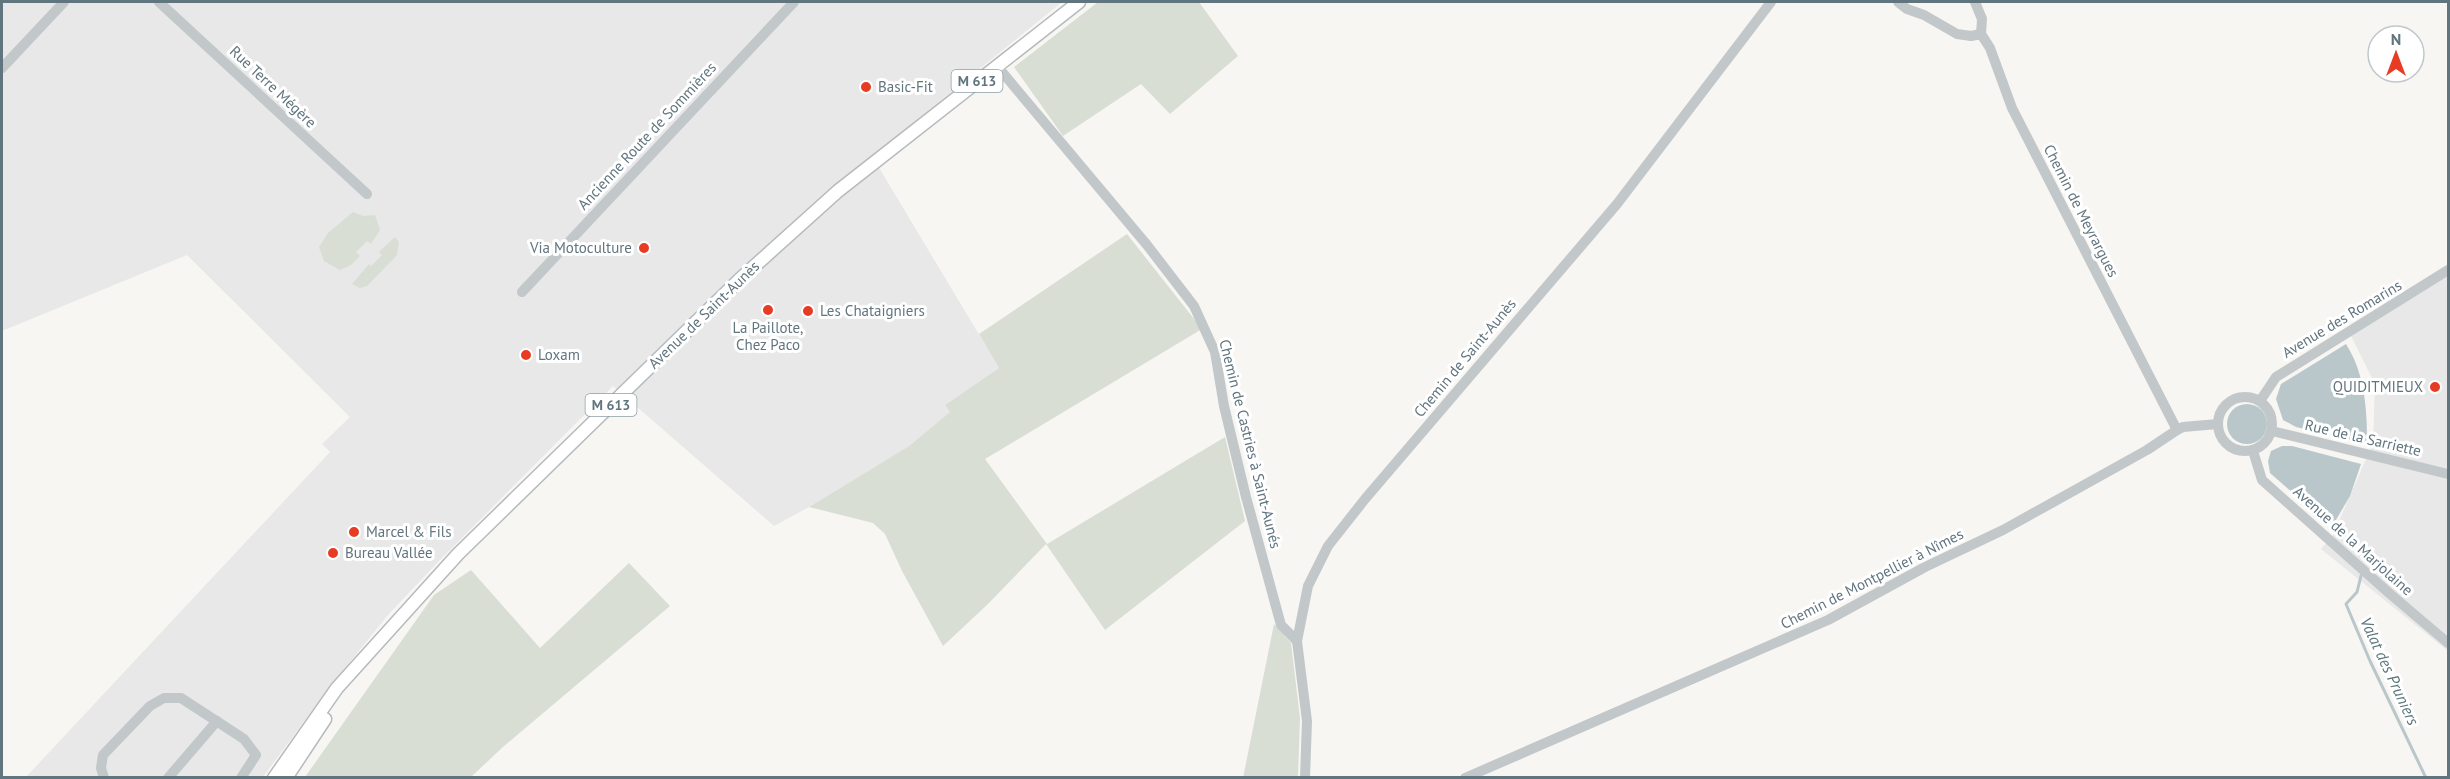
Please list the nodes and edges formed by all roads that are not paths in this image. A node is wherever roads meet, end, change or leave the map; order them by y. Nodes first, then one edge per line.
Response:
1 (64, 2) edge
2 (159, 2) edge
3 (794, 2) edge
4 (1079, 2) edge
5 (1771, 2) edge
6 (1898, 2) edge
7 (1975, 2) edge
8 (1981, 34) junction
9 (997, 66) junction
10 (2, 68) edge
11 (367, 194) dead end
12 (2448, 270) edge
13 (522, 292) dead end
14 (2260, 401) junction
15 (2218, 424) junction
16 (2177, 430) junction
17 (2272, 431) junction
18 (2253, 451) junction
19 (2448, 474) edge
20 (1297, 640) junction
21 (2448, 643) edge
22 (361, 663) junction
23 (217, 721) junction
24 (104, 777) edge
25 (168, 777) edge
26 (241, 777) edge
27 (274, 777) edge
28 (286, 777) edge
29 (1305, 777) edge
30 (1465, 777) edge

1 - 10 street
2 - 11 street, Rue Terre Mégère
3 - 13 street, Ancienne Route de Sommières
4 - 9 main road, Avenue de Saint-Aunès / M 613
5 - 20 street, Chemin de Saint-Aunès
6 - 8 street
7 - 8 street, Chemin de Meyrargues
8 - 16 street, Chemin de Meyrargues
9 - 20 street, Chemin de Castries à Saint-Aunés
9 - 22 main road, Avenue de Saint-Aunès / M 613
12 - 14 street, Avenue des Romarins
14 - 15 street
14 - 17 street
15 - 16 street, Chemin de Montpellier à Nîmes
15 - 18 street
16 - 30 street, Chemin de Montpellier à Nîmes
17 - 18 street
17 - 19 street, Rue de la Sarriette
18 - 21 street, Avenue de la Marjolaine
20 - 29 street, Chemin de Saint-Aunès
22 - 27 main road, Avenue de Saint-Aunès / M 613
22 - 28 main road, Avenue de Saint-Aunès / M 613
23 - 24 street
23 - 25 street
23 - 26 street

